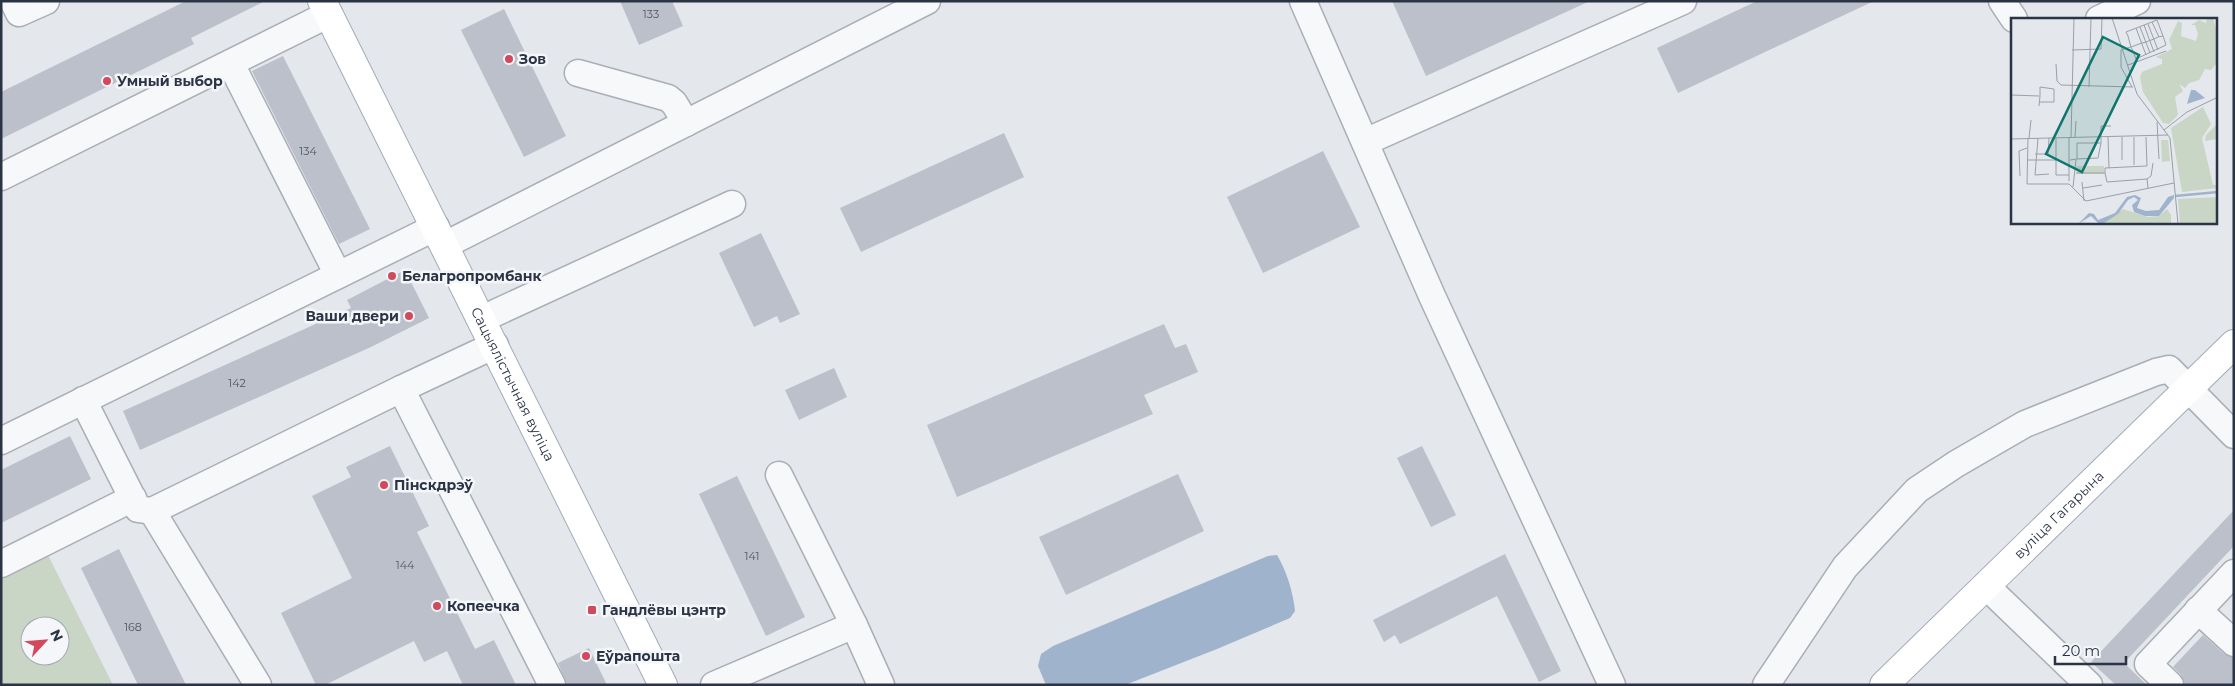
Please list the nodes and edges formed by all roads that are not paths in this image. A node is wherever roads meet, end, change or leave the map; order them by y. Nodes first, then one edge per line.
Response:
1 (13, 1) edge
2 (46, 1) edge
3 (927, 1) edge
4 (1303, 1) edge
5 (1683, 1) edge
6 (2002, 1) edge
7 (2137, 1) edge
8 (326, 8) edge
9 (2013, 18) edge
10 (2101, 18) edge
11 (230, 64) junction
12 (578, 73) dead end
13 (686, 124) junction
14 (1365, 142) junction
15 (1, 177) edge
16 (732, 204) dead end
17 (441, 236) junction
18 (338, 275) junction
19 (482, 319) junction
20 (2234, 344) edge
21 (494, 345) junction
22 (401, 389) junction
23 (2187, 389) junction
24 (83, 400) junction
25 (2234, 435) edge
26 (1, 441) edge
27 (778, 474) dead end
28 (143, 505) junction
29 (1, 564) edge
30 (2234, 573) edge
31 (1986, 586) junction
32 (2198, 610) junction
33 (854, 625) junction
34 (2234, 643) edge
35 (258, 685) edge
36 (552, 685) edge
37 (663, 685) edge
38 (714, 685) edge
39 (882, 685) edge
40 (1612, 685) edge
41 (1766, 685) edge
42 (1884, 685) edge
43 (2089, 685) edge
44 (2170, 685) edge

1 - 2 lane
3 - 13 lane
4 - 14 lane
5 - 14 lane
6 - 9 lane
7 - 10 lane
8 - 11 lane
8 - 17 main road, Сацыялістычная вуліца
11 - 15 lane
11 - 18 lane
12 - 13 lane
13 - 17 lane
14 - 40 lane
16 - 19 lane
17 - 18 lane
17 - 19 main road, Сацыялістычная вуліца
18 - 24 lane
19 - 21 main road, Сацыялістычная вуліца
20 - 23 main road, вуліца Гагарына
21 - 22 lane
21 - 37 main road, Сацыялістычная вуліца
22 - 28 lane
22 - 36 lane
23 - 25 lane
23 - 31 main road, вуліца Гагарына
23 - 41 lane
24 - 26 lane
24 - 28 lane
27 - 33 lane
28 - 29 lane
28 - 35 lane
30 - 32 lane
31 - 42 main road, вуліца Гагарына
31 - 43 lane
32 - 34 lane
32 - 44 lane
33 - 38 lane
33 - 39 lane

